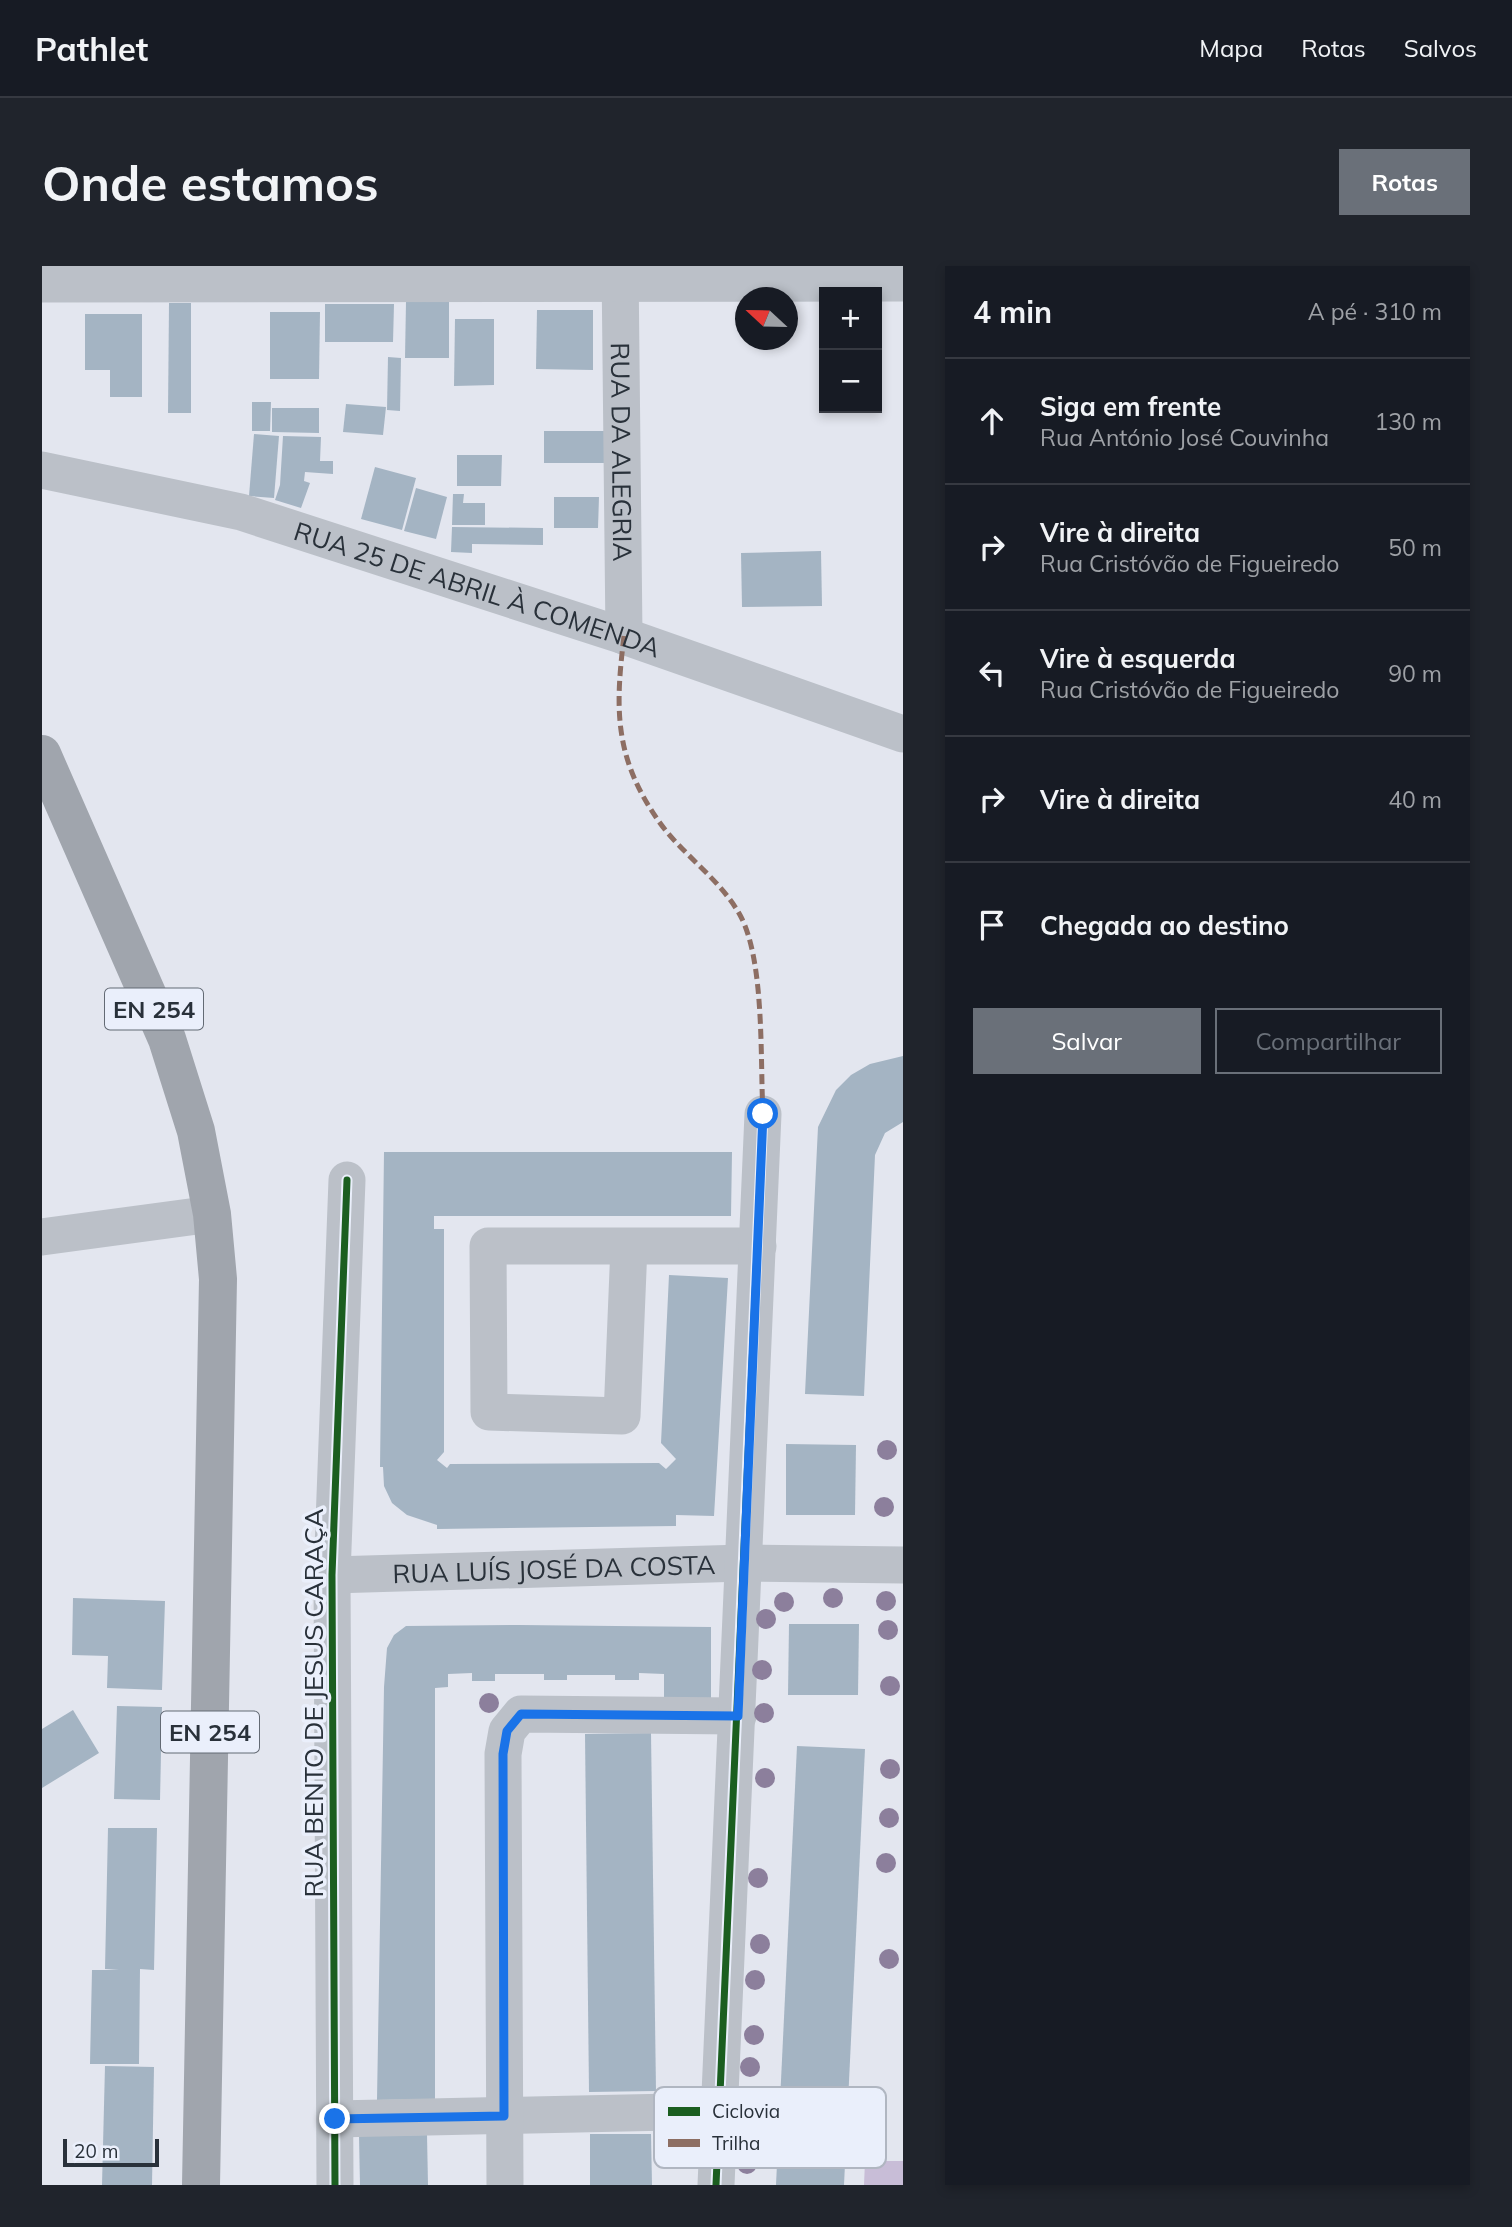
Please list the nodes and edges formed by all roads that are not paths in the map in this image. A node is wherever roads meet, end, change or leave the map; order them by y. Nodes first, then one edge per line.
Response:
1 (620, 273) edge
2 (903, 283) edge
3 (42, 284) edge
4 (42, 470) edge
5 (624, 636) junction
6 (903, 734) edge
7 (42, 754) edge
8 (763, 1114) dead end
9 (346, 1180) dead end
10 (212, 1214) junction
11 (42, 1237) edge
12 (629, 1246) junction
13 (758, 1246) junction
14 (744, 1563) junction
15 (903, 1565) edge
16 (332, 1576) junction
17 (738, 1716) junction
18 (720, 2087) edge
19 (654, 2113) edge
20 (504, 2116) junction
21 (335, 2119) junction
22 (201, 2185) edge
23 (335, 2185) edge
24 (505, 2185) edge

1 - 2 street
1 - 3 street
1 - 5 street, RUA DA ALEGRIA
4 - 5 street, RUA 25 DE ABRIL À COMENDA
5 - 6 street, RUA 25 DE ABRIL À COMENDA
7 - 10 main road, EN 254
8 - 13 street
9 - 16 street, RUA BENTO DE JESUS CARAÇA
10 - 11 street
10 - 22 main road, EN 254
12 - 12 street
12 - 13 street
13 - 14 street
14 - 15 street, RUA LUÍS JOSÉ DA COSTA
14 - 16 street, RUA LUÍS JOSÉ DA COSTA
14 - 17 street
16 - 21 street, RUA BENTO DE JESUS CARAÇA
17 - 18 street
17 - 20 street
19 - 20 street
20 - 21 street
20 - 24 street
21 - 23 street, RUA BENTO DE JESUS CARAÇA

